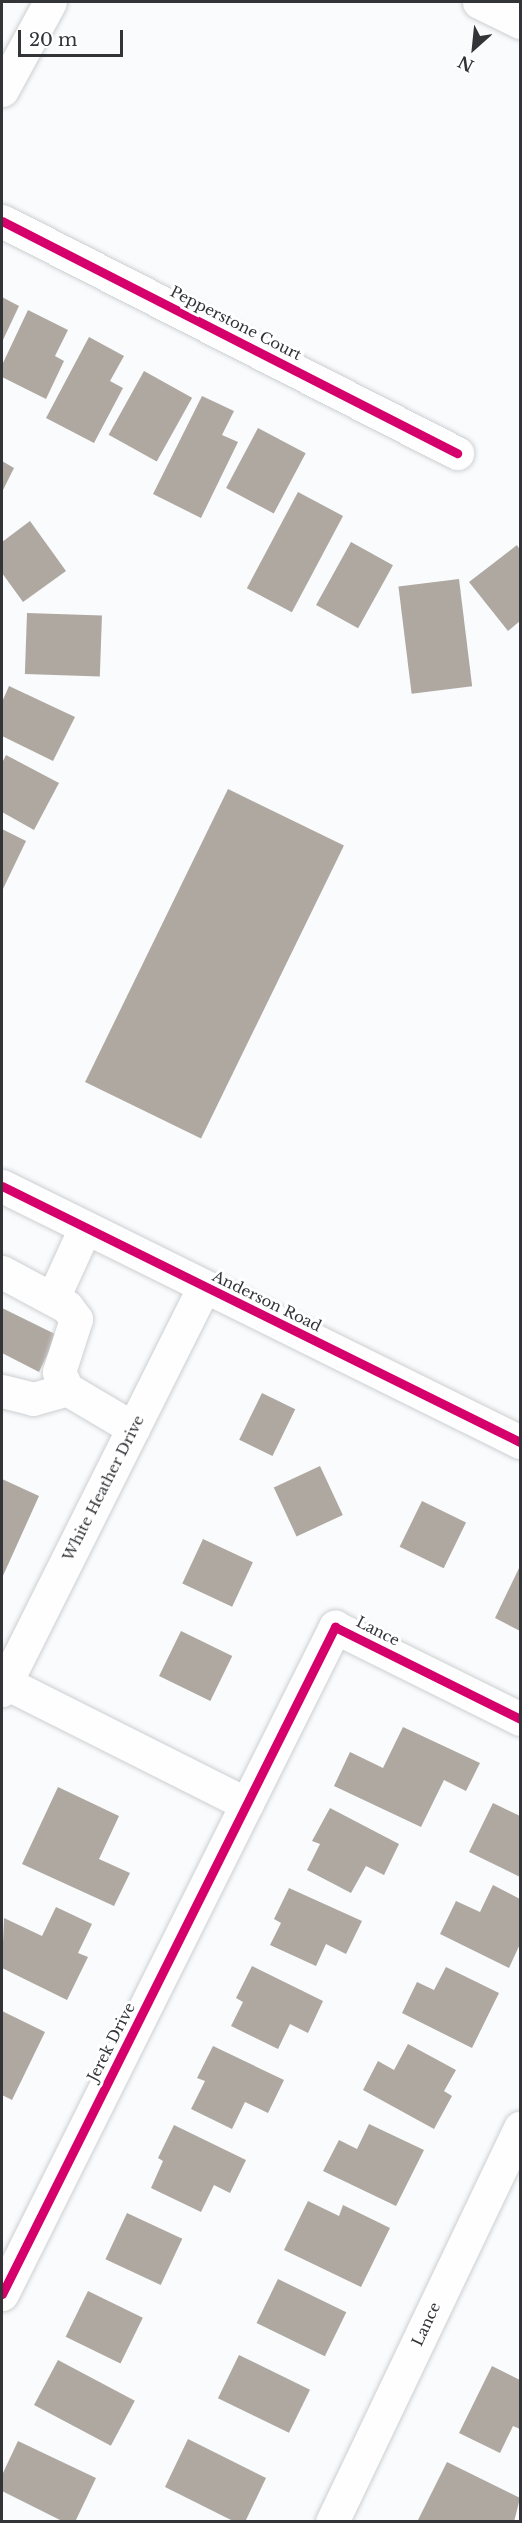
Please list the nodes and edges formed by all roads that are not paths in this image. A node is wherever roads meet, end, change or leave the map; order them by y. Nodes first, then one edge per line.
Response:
1 (50, 2) edge
2 (479, 2) edge
3 (516, 13) edge
4 (2, 90) edge
5 (2, 221) edge
6 (457, 453) dead end
7 (2, 1186) edge
8 (85, 1228) junction
9 (2, 1272) edge
10 (204, 1287) junction
11 (52, 1298) junction
12 (67, 1389) junction
13 (2, 1391) edge
14 (133, 1428) junction
15 (520, 1442) edge
16 (3, 1684) edge
17 (520, 1719) edge
18 (247, 1804) junction
19 (520, 2127) edge
20 (2, 2294) edge
21 (332, 2522) edge

1 - 4 street
2 - 3 street
5 - 6 street, Pepperstone Court
7 - 8 street, Anderson Road
8 - 10 street, Anderson Road
8 - 11 street
9 - 11 street
10 - 14 street, White Heather Drive
10 - 15 street, Anderson Road
11 - 12 street
12 - 13 street
12 - 14 street
14 - 16 street, White Heather Drive
16 - 18 street
17 - 18 street, Lance
18 - 20 street, Jerek Drive
19 - 21 street, Lance

